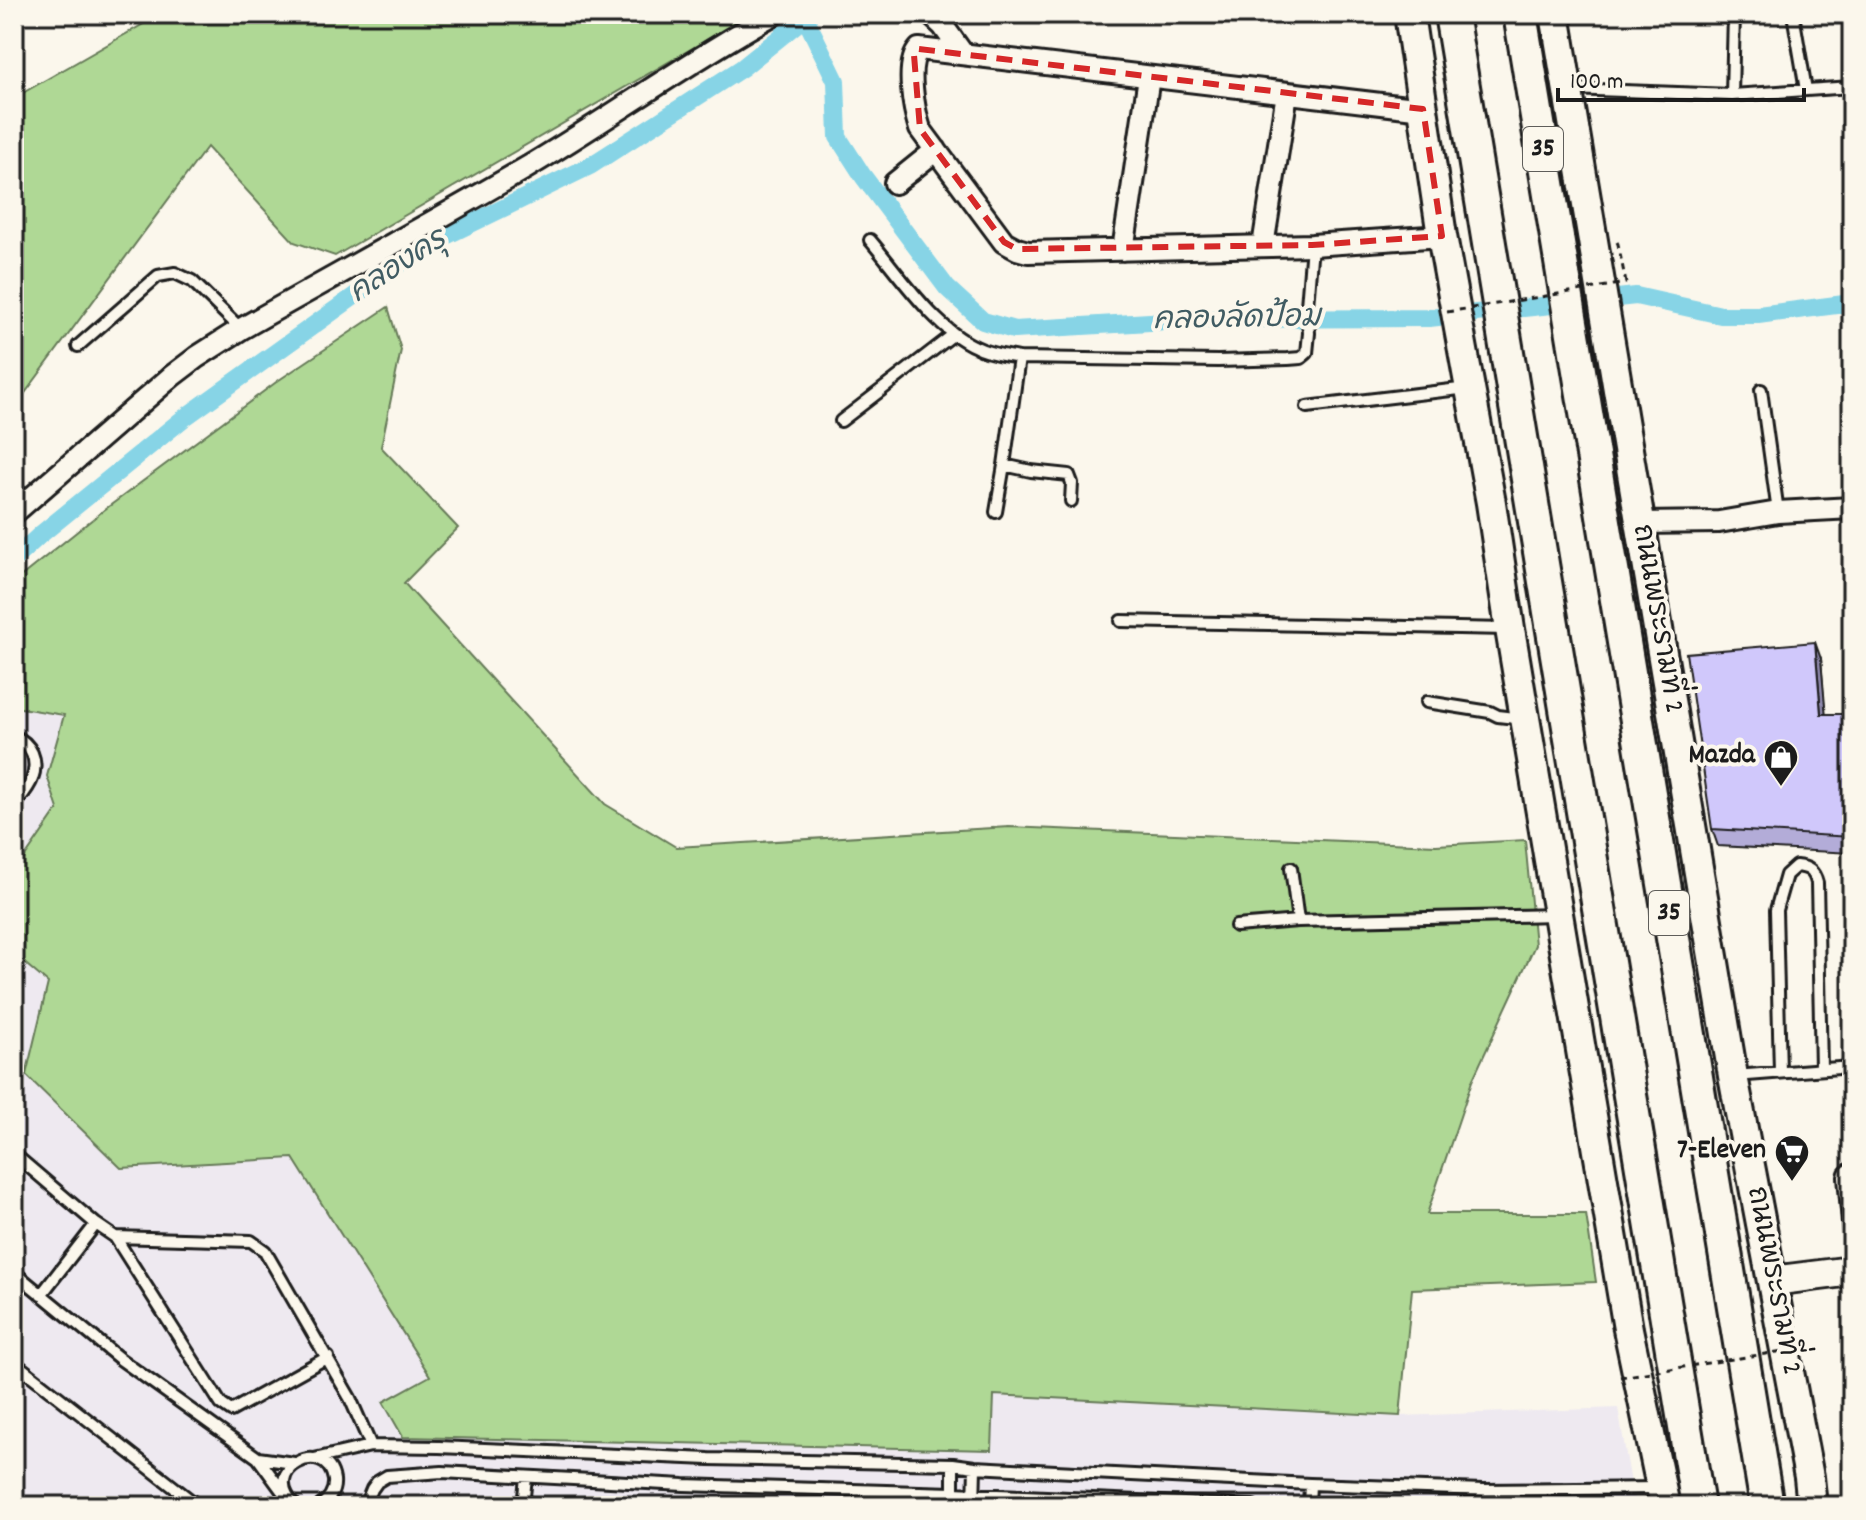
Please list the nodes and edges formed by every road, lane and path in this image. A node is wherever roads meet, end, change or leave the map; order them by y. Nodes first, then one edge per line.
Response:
1 (774, 14) edge
2 (930, 14) edge
3 (1409, 14) edge
4 (1451, 14) edge
5 (1520, 14) edge
6 (1532, 14) edge
7 (1555, 14) edge
8 (1734, 14) edge
9 (1793, 14) edge
10 (963, 54) junction
11 (1149, 77) junction
12 (1852, 87) edge
13 (1567, 89) junction
14 (1806, 90) junction
15 (1287, 93) junction
16 (1732, 95) junction
17 (1423, 109) junction
18 (936, 150) junction
19 (895, 183) dead end
20 (1442, 236) junction
21 (870, 240) dead end
22 (1312, 245) junction
23 (1263, 246) junction
24 (1123, 250) junction
25 (1563, 272) junction
26 (1613, 282) junction
27 (1447, 312) dead end
28 (241, 329) junction
29 (954, 334) junction
30 (78, 346) dead end
31 (1019, 358) junction
32 (1470, 388) junction
33 (1761, 390) dead end
34 (1307, 407) dead end
35 (841, 421) dead end
36 (1004, 465) junction
37 (1071, 501) dead end
38 (1852, 508) edge
39 (996, 512) dead end
40 (1778, 512) junction
41 (14, 513) edge
42 (1640, 523) junction
43 (1121, 621) dead end
44 (1510, 629) junction
45 (1427, 702) dead end
46 (1526, 719) junction
47 (14, 736) edge
48 (14, 806) edge
49 (1291, 868) dead end
50 (1558, 915) junction
51 (1298, 921) junction
52 (1236, 926) dead end
53 (1852, 1067) edge
54 (1821, 1068) junction
55 (1780, 1072) junction
56 (1733, 1076) junction
57 (14, 1154) edge
58 (1852, 1167) edge
59 (96, 1224) junction
60 (115, 1237) junction
61 (1852, 1271) edge
62 (14, 1272) edge
63 (1772, 1281) junction
64 (41, 1295) junction
65 (1809, 1347) dead end
66 (328, 1357) junction
67 (14, 1362) edge
68 (1620, 1377) dead end
69 (231, 1411) junction
70 (216, 1428) junction
71 (371, 1446) junction
72 (258, 1458) junction
73 (314, 1459) junction
74 (294, 1463) junction
75 (953, 1464) junction
76 (975, 1467) junction
77 (526, 1477) junction
78 (1310, 1484) junction
79 (953, 1493) junction
80 (1663, 1497) edge
81 (974, 1500) edge
82 (292, 1502) edge
83 (1170, 1504) edge
84 (322, 1505) edge
85 (198, 1506) edge
86 (345, 1506) edge
87 (365, 1506) edge
88 (523, 1506) edge
89 (953, 1506) edge
90 (1253, 1506) edge
91 (1309, 1506) edge
92 (1698, 1506) edge
93 (1767, 1506) edge
94 (1812, 1506) edge

1 - 28 street
2 - 10 street
3 - 17 main road
4 - 92 highway
5 - 25 highway, ถนนพระรามที่ 2 / 35
6 - 25 highway
7 - 13 main road, ถนนพระรามที่ 2 / 35
8 - 16 lane
9 - 14 lane
10 - 11 street
10 - 18 street
11 - 15 street
11 - 24 street
12 - 14 lane
13 - 16 lane
13 - 26 main road, ถนนพระรามที่ 2 / 35
14 - 16 lane
15 - 17 street
15 - 23 street
17 - 20 main road
18 - 19 street
18 - 24 street
20 - 22 street
20 - 32 main road
21 - 29 lane
22 - 23 street
22 - 31 lane
23 - 24 street
25 - 93 highway, ถนนพระรามที่ 2 / 35
26 - 27 path, bridge
26 - 42 main road, ถนนพระรามที่ 2 / 35
28 - 30 lane
28 - 41 street
29 - 31 lane
29 - 35 lane
31 - 36 lane
32 - 34 lane
32 - 44 main road
33 - 40 lane
36 - 37 lane
36 - 39 lane
38 - 40 street
40 - 42 street
42 - 56 main road, ถนนพระรามที่ 2 / 35
43 - 44 lane
44 - 46 main road
45 - 46 lane
46 - 50 main road
47 - 48 lane
49 - 51 lane
50 - 51 lane
50 - 80 main road
51 - 52 lane
53 - 54 lane
54 - 55 lane
54 - 55 lane
55 - 56 lane
56 - 63 main road, ถนนพระรามที่ 2 / 35
57 - 59 lane
58 - 61 lane
59 - 60 lane
59 - 64 lane
60 - 66 lane
60 - 69 lane
61 - 63 main road
62 - 64 lane
63 - 94 main road, ถนนพระรามที่ 2 / 35
64 - 70 lane
65 - 68 path, bridge
66 - 69 lane
66 - 71 lane
67 - 85 lane
69 - 70 lane
70 - 72 lane
71 - 73 lane
71 - 75 lane
72 - 74 lane
72 - 82 lane
73 - 74 lane
73 - 84 lane
74 - 82 lane
75 - 76 lane
75 - 79 lane
76 - 78 lane
76 - 81 lane
77 - 79 lane
77 - 87 lane
77 - 88 lane
78 - 80 lane
78 - 91 lane
79 - 81 lane
79 - 89 lane
81 - 83 lane
83 - 90 lane
84 - 86 lane

